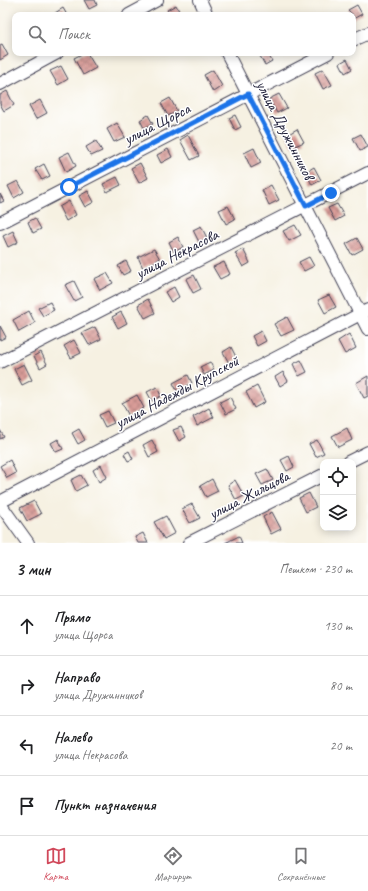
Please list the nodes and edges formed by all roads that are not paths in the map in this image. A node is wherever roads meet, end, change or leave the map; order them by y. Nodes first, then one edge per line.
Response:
1 (157, 0) edge
2 (200, 0) edge
3 (135, 12) edge
4 (206, 12) edge
5 (368, 33) edge
6 (356, 39) edge
7 (51, 56) edge
8 (229, 56) edge
9 (322, 56) edge
10 (0, 84) edge
11 (248, 94) junction
12 (368, 174) edge
13 (306, 206) junction
14 (0, 223) edge
15 (364, 312) edge
16 (368, 329) edge
17 (0, 362) edge
18 (368, 452) edge
19 (354, 459) edge
20 (320, 477) edge
21 (0, 503) edge
22 (28, 543) edge
23 (189, 543) edge

1 - 3 street
2 - 4 street
5 - 6 street
7 - 10 street
8 - 11 street, улица Дружинников
9 - 11 street, улица Щорса
11 - 13 street, улица Дружинников
11 - 14 street, улица Щорса
12 - 13 street, улица Некрасова
13 - 15 street, улица Дружинников
13 - 17 street, улица Некрасова
15 - 16 street, улица Дружинников
15 - 21 street, улица Надежды Крупской
18 - 19 street
20 - 23 street, улица Жильцова
21 - 22 street

